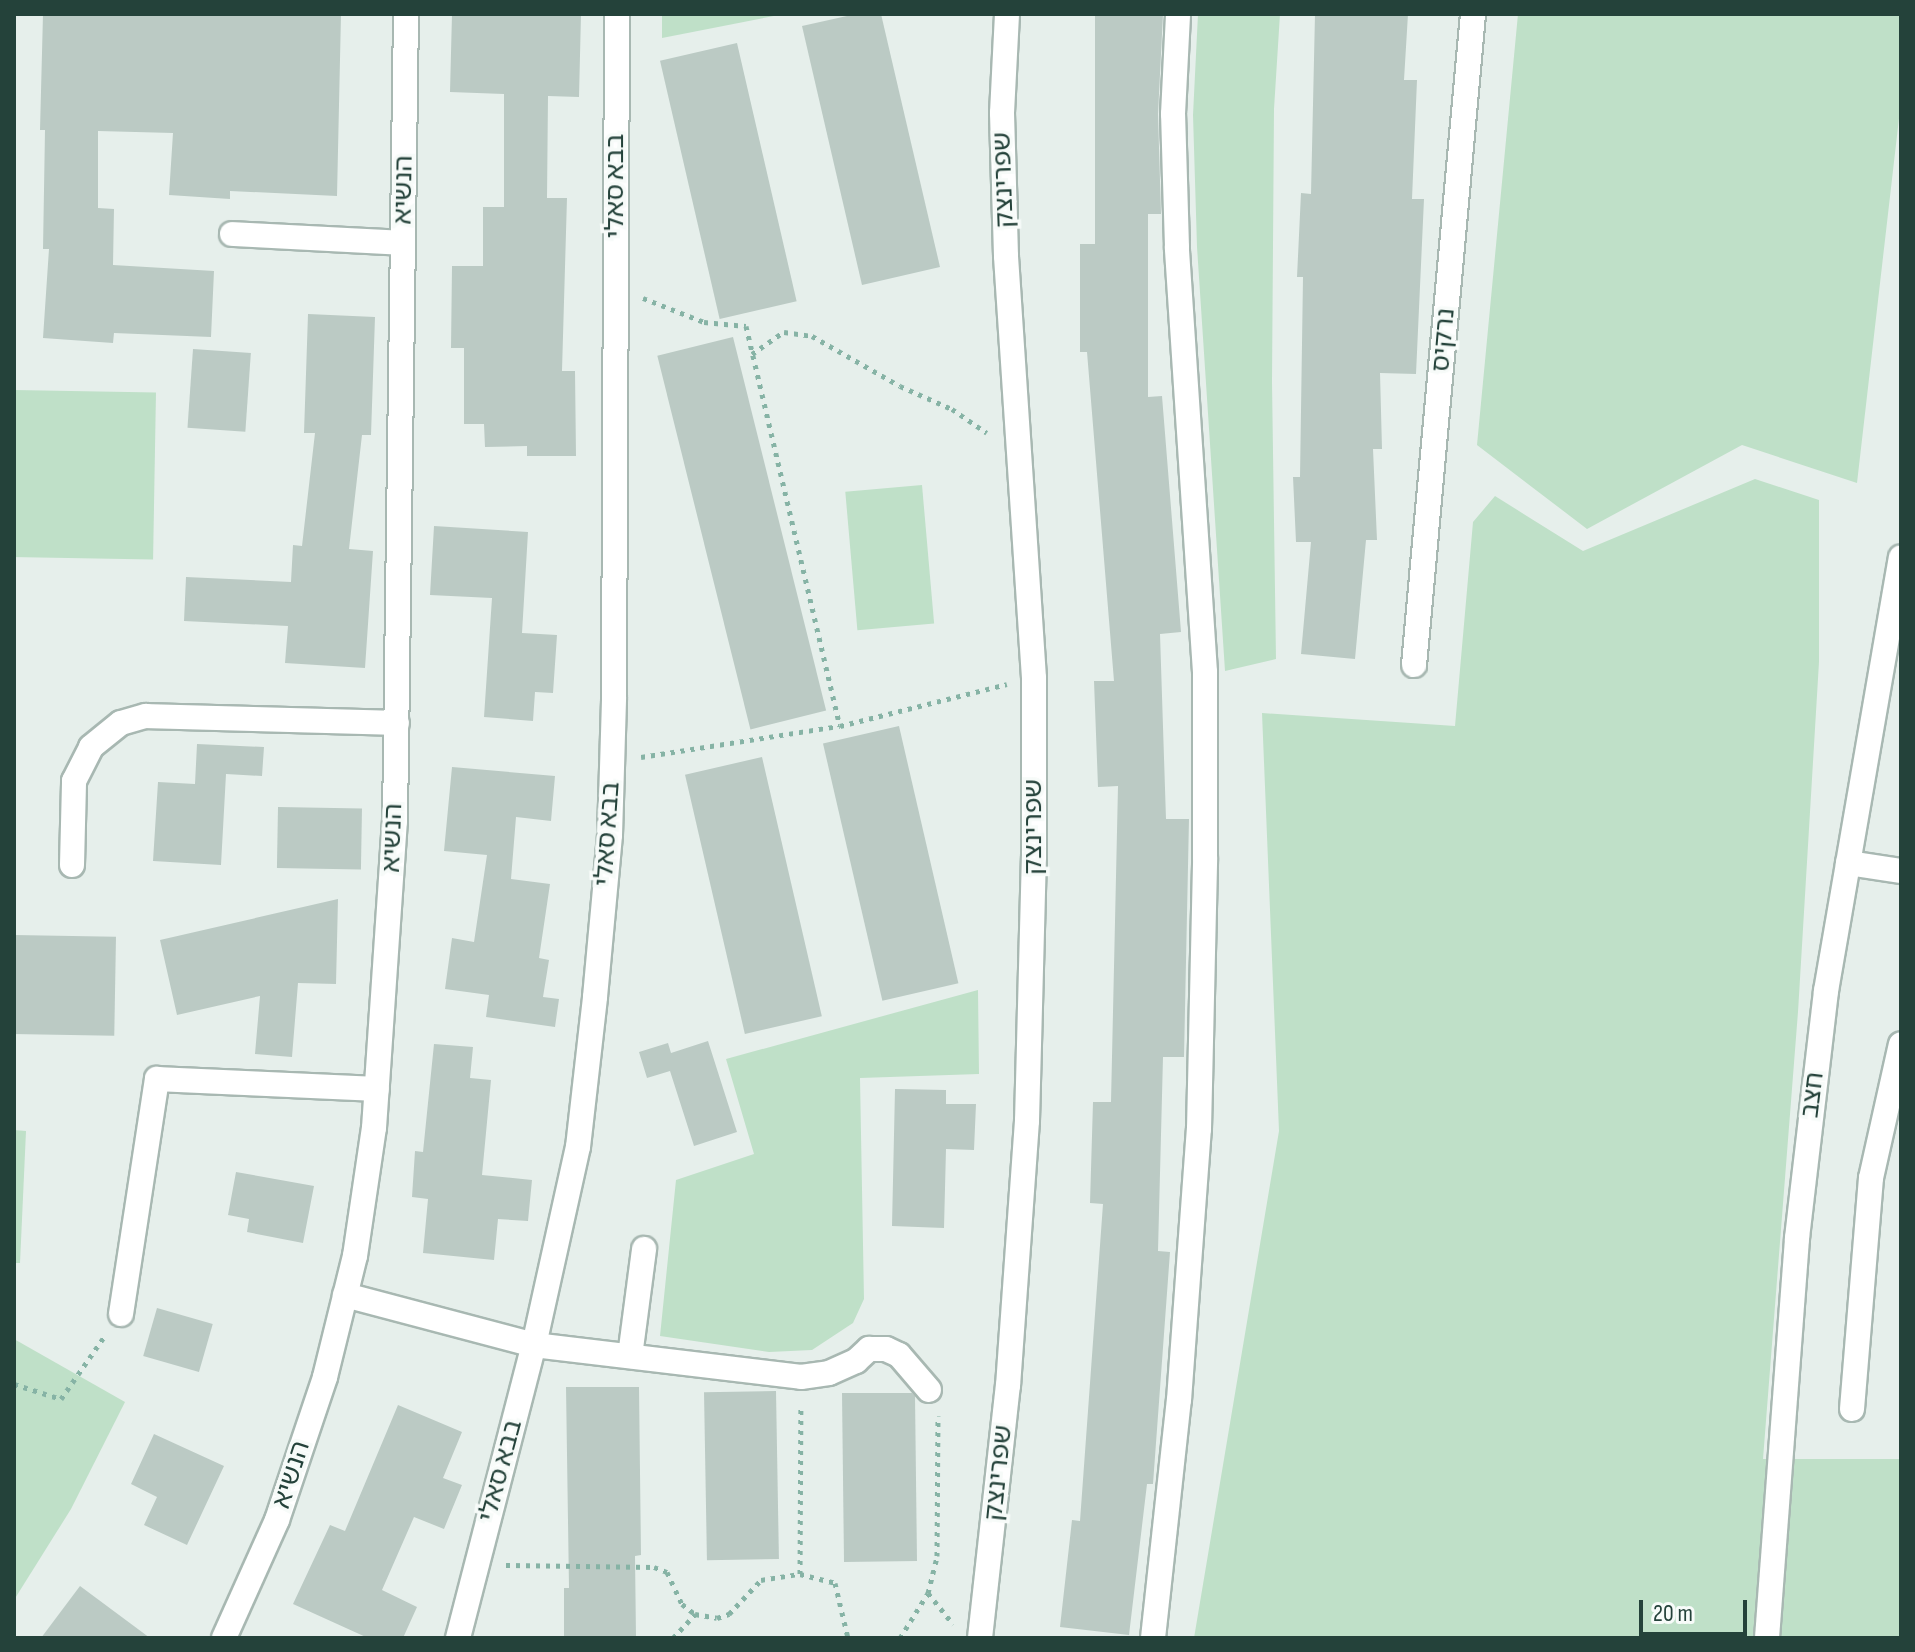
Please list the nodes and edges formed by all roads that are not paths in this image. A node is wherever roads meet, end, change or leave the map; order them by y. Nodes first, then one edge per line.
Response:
1 (406, 14) edge
2 (617, 14) edge
3 (1007, 14) edge
4 (1178, 14) edge
5 (1473, 14) edge
6 (232, 234) dead end
7 (403, 243) junction
8 (1901, 557) edge
9 (1414, 665) dead end
10 (397, 723) junction
11 (1848, 863) junction
12 (72, 865) dead end
13 (1901, 871) edge
14 (1901, 1044) edge
15 (377, 1089) junction
16 (644, 1249) dead end
17 (345, 1295) junction
18 (121, 1314) road end
19 (534, 1345) junction
20 (630, 1356) junction
21 (929, 1390) road end
22 (1852, 1409) dead end
23 (224, 1638) edge
24 (458, 1638) edge
25 (980, 1638) edge
26 (1153, 1638) edge
27 (1767, 1638) edge

1 - 7 street, הנשיא
2 - 19 street, בבא סאלי
3 - 25 street, שפרינצק
4 - 26 street
5 - 9 street, נרקיס
6 - 7 street
7 - 10 street, הנשיא
8 - 11 street, חצב
10 - 12 street
10 - 15 street, הנשיא
11 - 13 street
11 - 27 street, חצב
14 - 22 street
15 - 17 street, הנשיא
15 - 18 street
16 - 20 street
17 - 19 street
17 - 23 street, הנשיא
19 - 20 street
19 - 24 street, בבא סאלי
20 - 21 street

